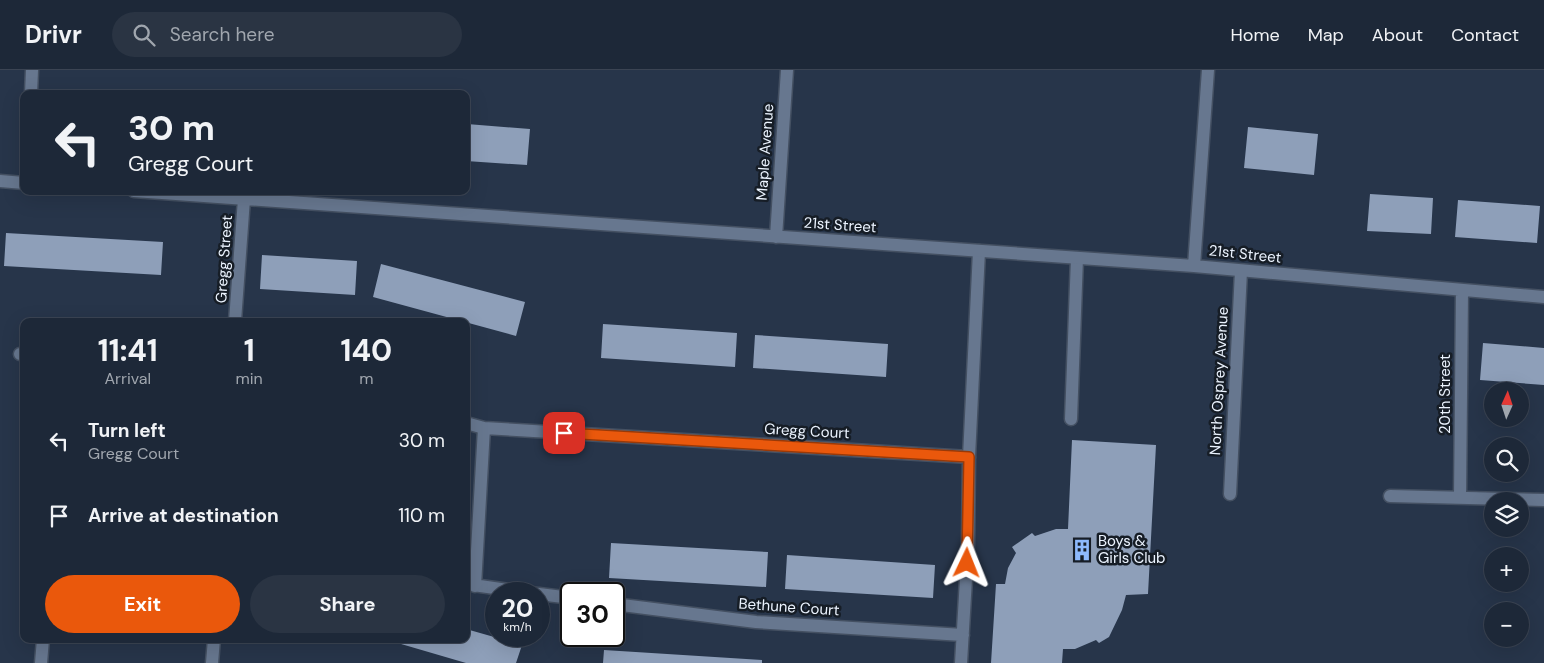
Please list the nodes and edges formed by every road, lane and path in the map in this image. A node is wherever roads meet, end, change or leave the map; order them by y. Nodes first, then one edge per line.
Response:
1 (32, 70) edge
2 (787, 70) edge
3 (1208, 70) edge
4 (31, 90) edge
5 (0, 181) edge
6 (20, 183) edge
7 (183, 195) edge
8 (244, 200) junction
9 (776, 237) junction
10 (979, 251) junction
11 (1077, 258) junction
12 (1194, 266) junction
13 (1241, 271) junction
14 (1462, 291) junction
15 (1544, 297) edge
16 (235, 318) edge
17 (1071, 419) dead end
18 (470, 424) edge
19 (484, 428) junction
20 (969, 457) junction
21 (1230, 494) dead end
22 (1390, 496) dead end
23 (1460, 497) junction
24 (1544, 500) edge
25 (470, 585) edge
26 (485, 587) edge
27 (625, 605) edge
28 (963, 635) junction
29 (43, 643) edge
30 (214, 643) edge
31 (41, 663) edge
32 (212, 663) edge
33 (961, 663) edge

1 - 4 street
2 - 9 street, Maple Avenue
3 - 12 street
5 - 6 street
7 - 8 street, 21st Street
8 - 9 street, 21st Street
8 - 16 street, Gregg Street
9 - 10 street, 21st Street
10 - 11 street, 21st Street
10 - 20 street
11 - 12 street, 21st Street
11 - 17 street
12 - 13 street, 21st Street
13 - 14 street, 21st Street
13 - 21 street, North Osprey Avenue
14 - 15 street, 21st Street
14 - 23 street, 20th Street
18 - 19 street, Gregg Court
19 - 20 street, Gregg Court
19 - 25 street
20 - 28 street
22 - 23 street
23 - 24 street
25 - 26 street
27 - 28 street, Bethune Court
28 - 33 street
29 - 31 street
30 - 32 street

